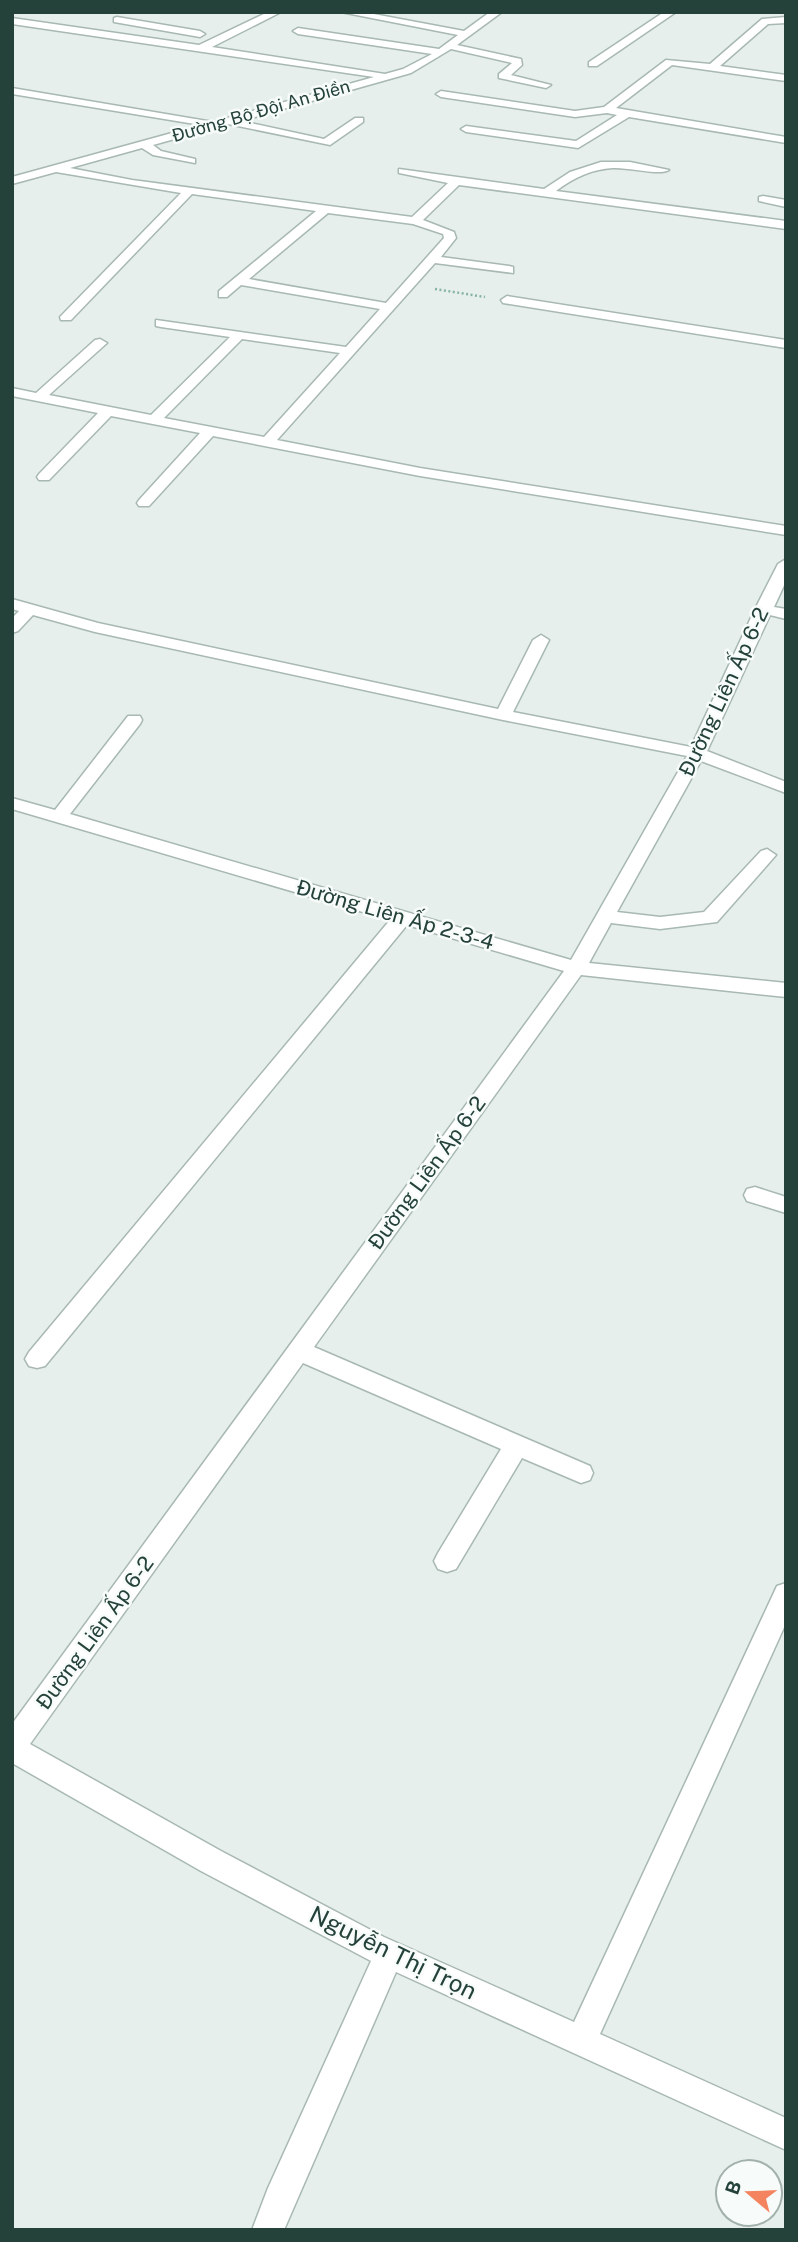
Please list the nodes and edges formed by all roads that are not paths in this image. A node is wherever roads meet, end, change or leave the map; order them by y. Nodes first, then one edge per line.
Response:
1 (276, 12) edge
2 (346, 12) edge
3 (496, 12) edge
4 (671, 12) edge
5 (117, 20) dead end
6 (786, 20) edge
7 (12, 21) edge
8 (298, 31) dead end
9 (466, 34) junction
10 (223, 38) junction
11 (202, 48) junction
12 (445, 49) junction
13 (593, 64) dead end
14 (713, 67) junction
15 (777, 67) dead end
16 (769, 75) junction
17 (387, 76) junction
18 (786, 78) edge
19 (546, 85) dead end
20 (12, 91) edge
21 (441, 94) dead end
22 (607, 110) junction
23 (626, 114) junction
24 (227, 120) junction
25 (359, 120) dead end
26 (214, 124) junction
27 (466, 130) dead end
28 (786, 140) edge
29 (143, 144) junction
30 (191, 160) dead end
31 (56, 169) junction
32 (663, 170) dead end
33 (403, 171) dead end
34 (12, 181) edge
35 (456, 181) junction
36 (190, 190) junction
37 (547, 193) junction
38 (764, 199) dead end
39 (786, 204) edge
40 (326, 209) junction
41 (415, 221) junction
42 (786, 225) edge
43 (432, 259) junction
44 (509, 270) dead end
45 (239, 281) junction
46 (223, 295) dead end
47 (508, 300) road end
48 (390, 307) junction
49 (66, 317) dead end
50 (161, 323) dead end
51 (239, 335) junction
52 (100, 343) dead end
53 (786, 344) edge
54 (350, 351) junction
55 (12, 392) edge
56 (39, 397) junction
57 (108, 411) junction
58 (154, 420) junction
59 (211, 431) junction
60 (267, 442) junction
61 (44, 477) dead end
62 (144, 503) dead end
63 (786, 531) edge
64 (786, 565) edge
65 (21, 607) edge
66 (763, 609) junction
67 (786, 614) edge
68 (12, 628) edge
69 (541, 640) dead end
70 (503, 715) junction
71 (134, 720) dead end
72 (697, 753) junction
73 (786, 788) edge
74 (14, 807) edge
75 (59, 817) junction
76 (767, 855) dead end
77 (603, 916) junction
78 (403, 917) junction
79 (576, 968) junction
80 (786, 990) edge
81 (755, 1195) dead end
82 (786, 1205) edge
83 (299, 1350) junction
84 (37, 1359) dead end
85 (517, 1445) junction
86 (580, 1473) dead end
87 (447, 1561) dead end
88 (786, 1594) edge
89 (12, 1747) edge
90 (389, 1954) junction
91 (581, 2041) junction
92 (786, 2134) edge
93 (268, 2230) edge

1 - 10 street
2 - 9 street
3 - 9 street, Đường Bộ Đội An Điền
4 - 13 street
5 - 10 street
6 - 14 street
7 - 11 street
8 - 12 street
9 - 12 street, Đường Bộ Đội An Điền
10 - 11 street
11 - 17 street
12 - 17 street, Đường Bộ Đội An Điền
12 - 19 street
14 - 16 street
14 - 22 street
15 - 16 street
16 - 18 street
17 - 24 street, Đường Bộ Đội An Điền
20 - 26 street
21 - 22 street
22 - 23 street
23 - 27 street
23 - 28 street
24 - 25 street
24 - 26 street, Đường Bộ Đội An Điền
26 - 29 street, Đường Bộ Đội An Điền
29 - 30 street
29 - 31 street, Đường Bộ Đội An Điền
31 - 34 street, Đường Bộ Đội An Điền
31 - 36 street
32 - 37 street
33 - 35 street
35 - 37 street
35 - 41 street
36 - 40 street
36 - 49 street
37 - 42 street
38 - 39 street
40 - 41 street
40 - 45 street
41 - 43 street
43 - 44 street
43 - 48 street
45 - 46 street
45 - 48 street
47 - 53 street
48 - 54 street
50 - 51 street
51 - 54 street
51 - 58 street
52 - 56 street
54 - 60 street
55 - 56 street
56 - 57 street
57 - 58 street
57 - 61 street
58 - 59 street
59 - 60 street
59 - 62 street
60 - 63 street
64 - 66 street, Đường Liên Ấp 6-2
65 - 68 street
65 - 70 street
66 - 67 street
66 - 72 street, Đường Liên Ấp 6-2
69 - 70 street
70 - 72 street
71 - 75 street
72 - 73 street
72 - 77 street, Đường Liên Ấp 6-2
74 - 75 street, Đường Liên Ấp 2-3-4
75 - 78 street, Đường Liên Ấp 2-3-4
76 - 77 street
77 - 79 street, Đường Liên Ấp 6-2
78 - 79 street, Đường Liên Ấp 2-3-4
78 - 84 street
79 - 80 street, Đường Liên Ấp 2-3-4
79 - 83 street, Đường Liên Ấp 6-2
81 - 82 street
83 - 85 street
83 - 89 street, Đường Liên Ấp 6-2
85 - 86 street
85 - 87 street
88 - 91 street
89 - 90 street, Nguyễn Thị Trọn
90 - 91 street, Nguyễn Thị Trọn
90 - 93 street
91 - 92 street, Nguyễn Thị Trọn

